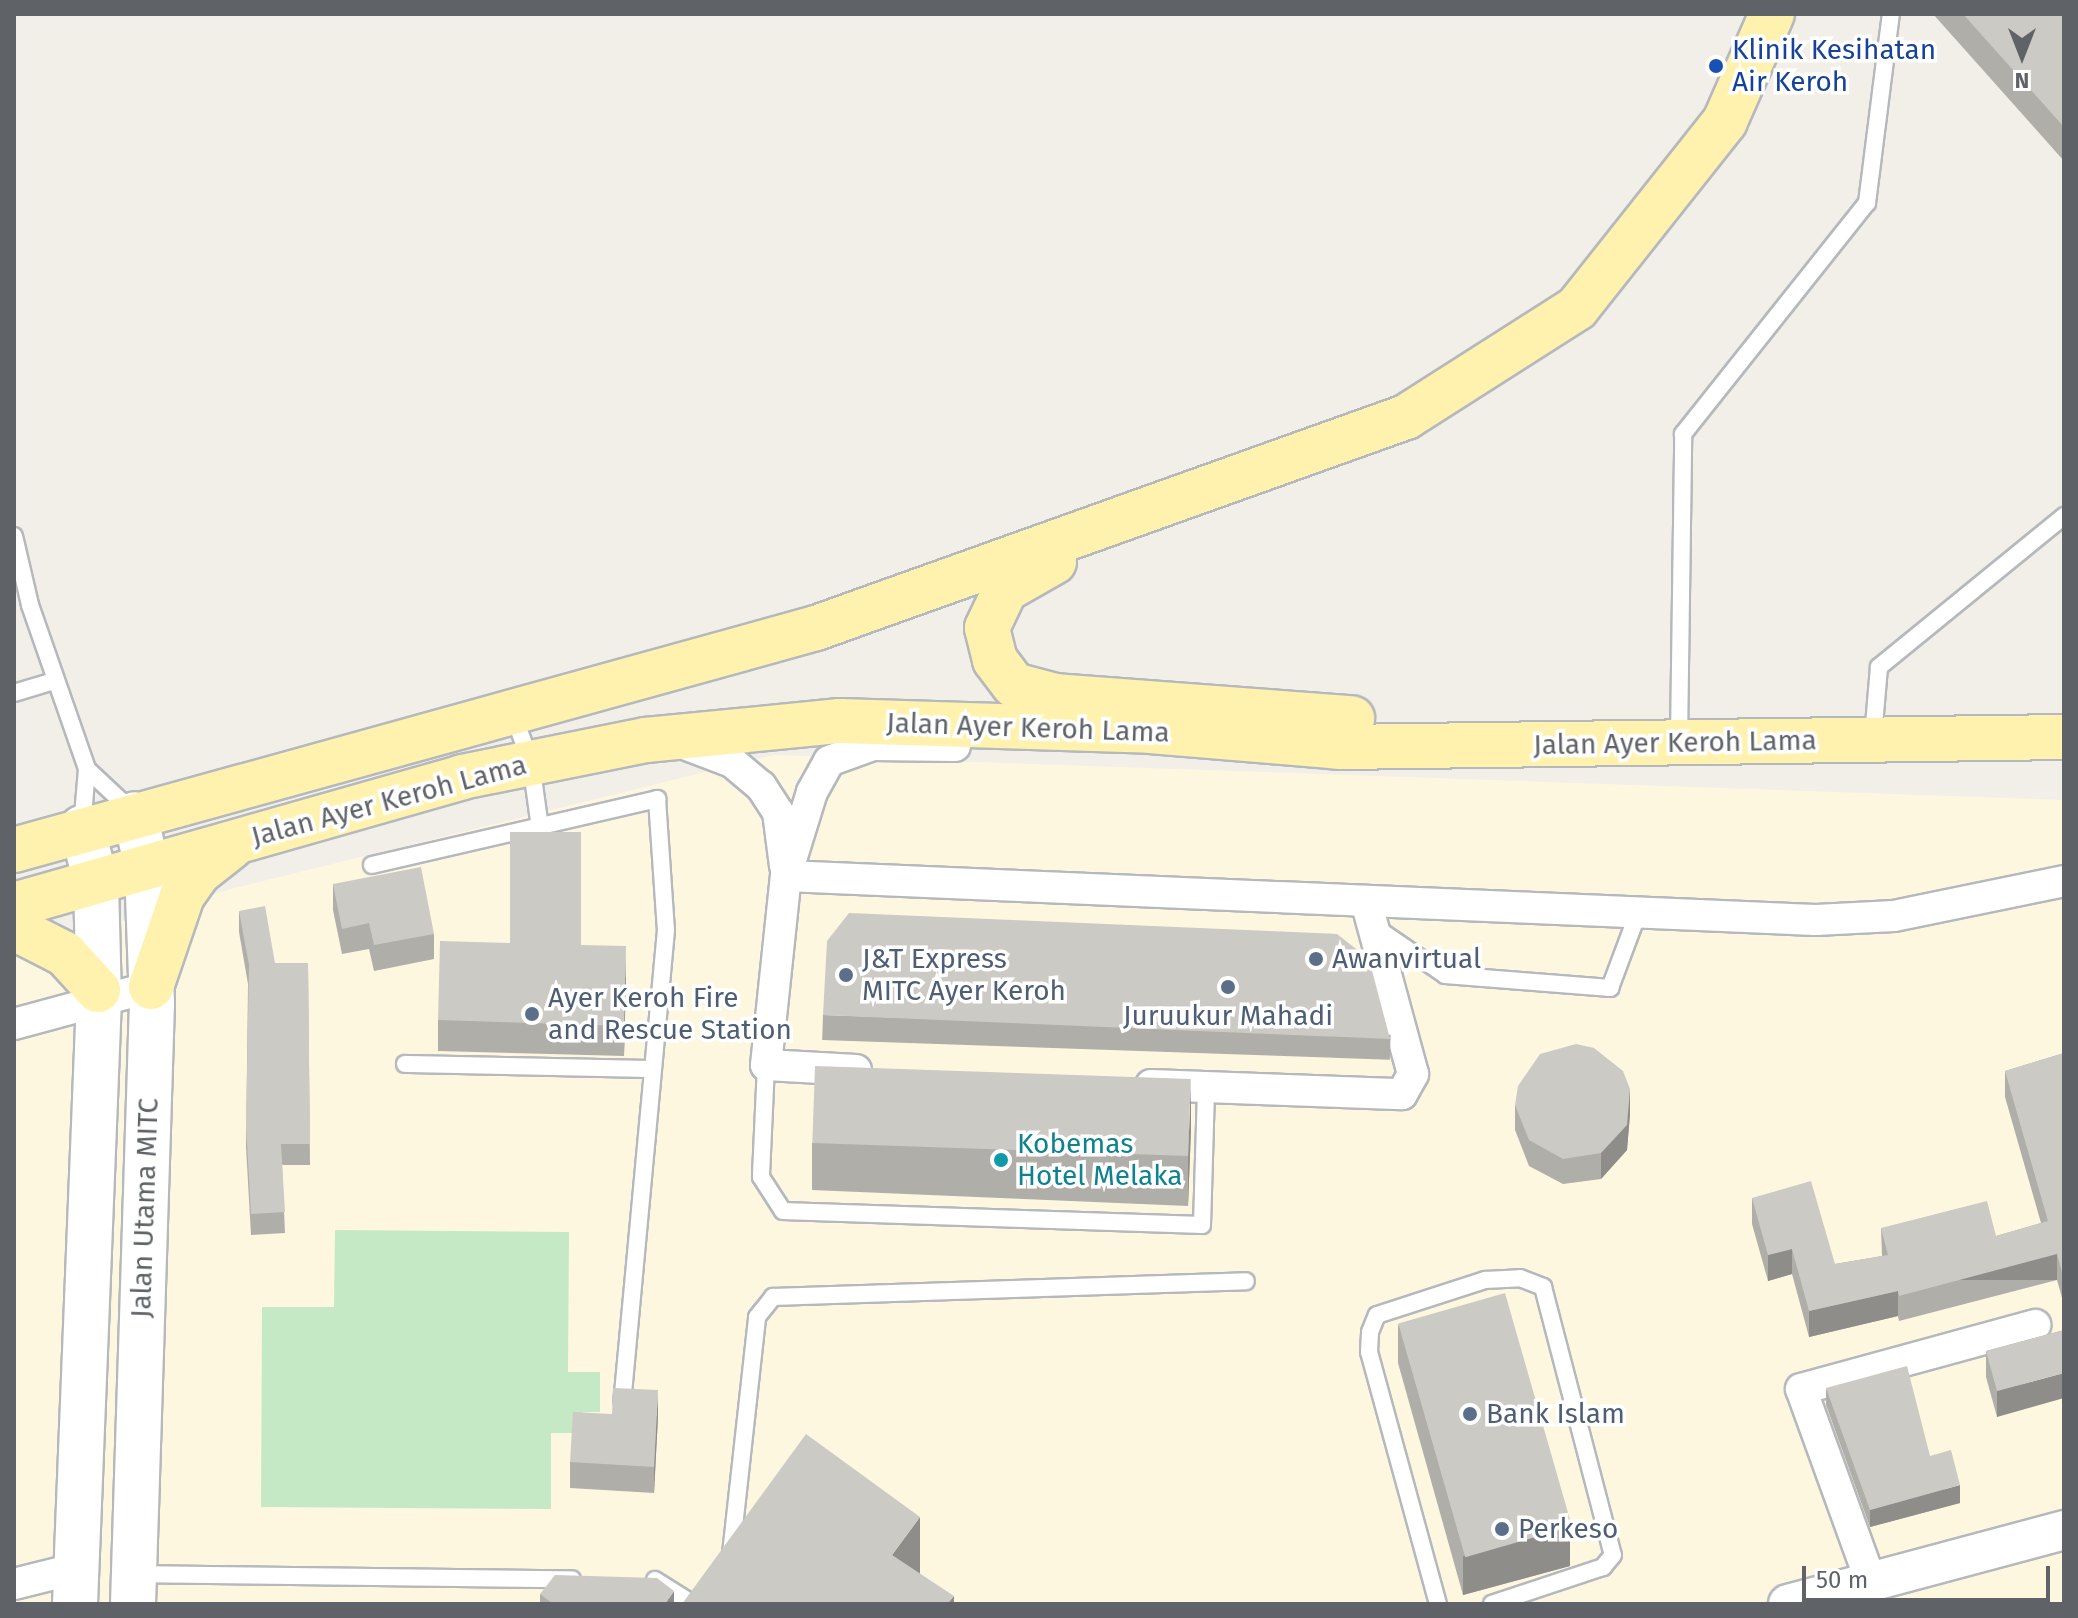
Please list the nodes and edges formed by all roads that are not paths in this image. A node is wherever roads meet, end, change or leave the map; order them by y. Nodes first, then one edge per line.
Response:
1 (1772, 14) edge
2 (1891, 14) edge
3 (1328, 445) junction
4 (2064, 516) edge
5 (14, 536) edge
6 (54, 681) junction
7 (14, 693) edge
8 (511, 709) junction
9 (2064, 737) edge
10 (671, 738) junction
11 (1873, 738) junction
12 (1679, 745) junction
13 (1341, 747) junction
14 (1617, 747) junction
15 (531, 763) junction
16 (87, 769) junction
17 (135, 814) junction
18 (82, 828) junction
19 (540, 828) junction
20 (239, 841) junction
21 (14, 850) edge
22 (372, 865) dead end
23 (147, 868) junction
24 (786, 876) junction
25 (2064, 881) edge
26 (96, 882) junction
27 (14, 905) edge
28 (1369, 913) junction
29 (1638, 913) junction
30 (14, 928) edge
31 (151, 987) junction
32 (99, 995) junction
33 (14, 1024) edge
34 (405, 1064) dead end
35 (766, 1065) junction
36 (653, 1069) junction
37 (892, 1072) edge
38 (1127, 1084) edge
39 (1206, 1088) junction
40 (1246, 1281) dead end
41 (2035, 1325) dead end
42 (622, 1401) edge
43 (2064, 1530) edge
44 (724, 1571) edge
45 (592, 1580) edge
46 (639, 1580) edge
47 (1871, 1582) junction
48 (14, 1584) edge
49 (74, 1586) edge
50 (133, 1589) edge
51 (693, 1604) edge
52 (1438, 1604) edge
53 (1492, 1604) edge
54 (1788, 1604) edge

1 - 3 main road, Jalan Ayer Keroh Lama
2 - 12 lane
3 - 8 main road, Jalan Ayer Keroh Lama
3 - 14 main road
4 - 11 lane
5 - 6 lane
6 - 7 lane
6 - 16 lane
8 - 15 lane
8 - 17 main road, Jalan Ayer Keroh Lama
9 - 11 main road, Jalan Ayer Keroh Lama
10 - 13 main road, Jalan Ayer Keroh Lama
10 - 15 main road, Jalan Ayer Keroh Lama
10 - 24 street
11 - 12 main road, Jalan Ayer Keroh Lama
12 - 14 main road, Jalan Ayer Keroh Lama
13 - 14 main road, Jalan Ayer Keroh Lama
13 - 24 street
15 - 19 lane
15 - 20 main road, Jalan Ayer Keroh Lama
16 - 17 lane
16 - 18 lane
17 - 18 main road, Jalan Ayer Keroh Lama
17 - 23 main road, Jalan Utama MITC
18 - 21 main road, Jalan Ayer Keroh Lama
18 - 26 main road
19 - 22 lane
19 - 36 lane
20 - 23 main road, Jalan Ayer Keroh Lama
20 - 31 main road
23 - 26 main road, Jalan Ayer Keroh Lama
23 - 31 main road, Jalan Utama MITC
24 - 28 street
24 - 35 street
25 - 29 street
26 - 27 main road, Jalan Ayer Keroh Lama
26 - 32 main road
28 - 29 street
28 - 29 lane
28 - 39 street
30 - 32 main road
31 - 32 street
31 - 50 main road, Jalan Utama MITC
32 - 33 street
32 - 49 main road
34 - 36 lane
35 - 37 street
35 - 39 lane
36 - 42 lane
38 - 39 street
40 - 44 lane
41 - 47 street
43 - 47 street
45 - 50 lane
46 - 51 lane
47 - 54 street
48 - 49 street
52 - 53 lane

